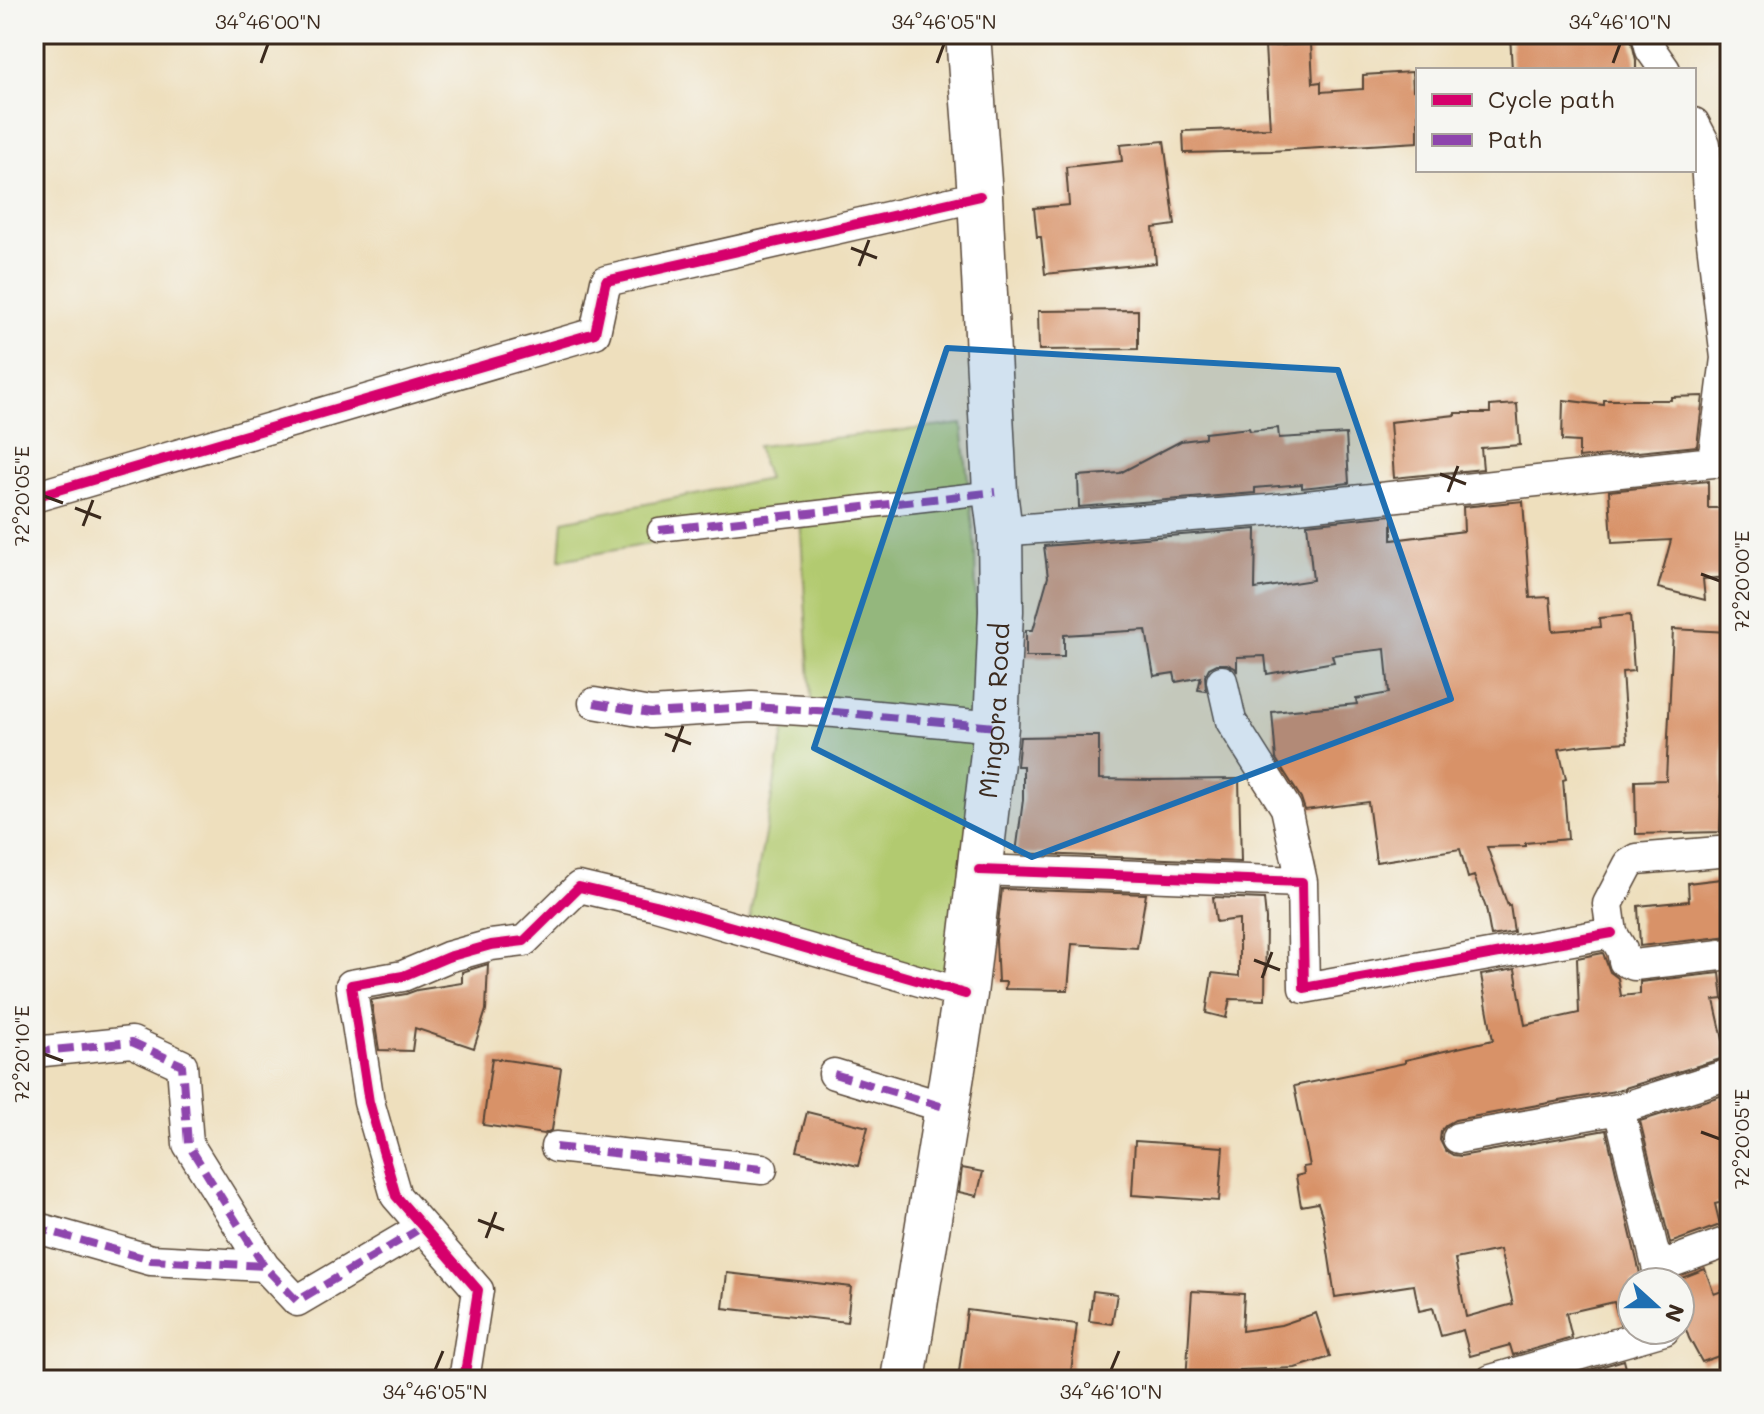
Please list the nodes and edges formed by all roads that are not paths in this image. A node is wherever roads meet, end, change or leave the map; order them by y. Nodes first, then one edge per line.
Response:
1 (968, 34) edge
2 (1647, 34) edge
3 (1664, 68) edge
4 (1696, 127) edge
5 (980, 196) junction
6 (1721, 462) edge
7 (34, 497) edge
8 (998, 512) junction
9 (659, 530) dead end
10 (1222, 681) dead end
11 (594, 703) dead end
12 (996, 727) junction
13 (1730, 851) edge
14 (979, 870) junction
15 (1302, 882) junction
16 (1612, 933) junction
17 (1730, 954) edge
18 (965, 994) junction
19 (34, 1052) edge
20 (834, 1074) dead end
21 (1730, 1074) edge
22 (947, 1108) junction
23 (1619, 1109) junction
24 (1458, 1138) dead end
25 (556, 1147) dead end
26 (762, 1169) dead end
27 (34, 1227) edge
28 (423, 1227) junction
29 (1730, 1241) edge
30 (264, 1266) junction
31 (1658, 1266) edge
32 (1679, 1266) edge
33 (1616, 1344) edge
34 (464, 1380) edge
35 (903, 1380) edge
36 (1491, 1380) edge

1 - 5 main road, Mingora Road
2 - 3 street
4 - 6 street
5 - 7 street
5 - 8 main road, Mingora Road
6 - 8 street
8 - 9 street
8 - 12 main road, Mingora Road
10 - 15 street
11 - 12 street
12 - 14 main road, Mingora Road
13 - 16 street
14 - 15 street
14 - 18 main road, Mingora Road
15 - 16 street
16 - 17 street
18 - 22 main road, Mingora Road
18 - 28 street
19 - 30 street
20 - 22 street
21 - 23 street
22 - 35 main road, Mingora Road
23 - 24 street
23 - 31 street
25 - 26 street
27 - 30 street
28 - 30 street
28 - 34 street
29 - 32 street
33 - 36 street

